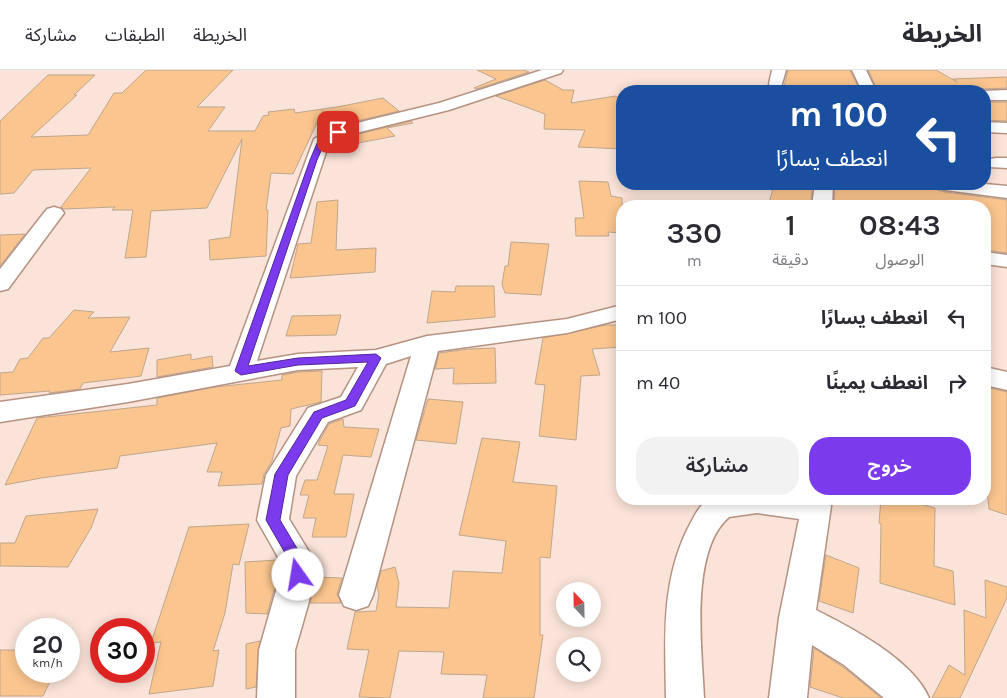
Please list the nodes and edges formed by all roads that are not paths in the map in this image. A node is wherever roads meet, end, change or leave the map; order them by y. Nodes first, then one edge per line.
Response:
1 (556, 70) edge
2 (860, 70) edge
3 (866, 85) edge
4 (1007, 94) edge
5 (991, 95) edge
6 (991, 128) edge
7 (1007, 128) edge
8 (991, 190) edge
9 (1007, 192) edge
10 (54, 213) dead end
11 (991, 259) edge
12 (1007, 261) edge
13 (0, 284) edge
14 (616, 314) edge
15 (427, 344) junction
16 (376, 358) junction
17 (241, 371) junction
18 (991, 377) edge
19 (1007, 381) edge
20 (0, 412) edge
21 (727, 505) edge
22 (817, 505) edge
23 (356, 595) dead end
24 (797, 618) junction
25 (276, 698) edge
26 (685, 698) edge
27 (788, 698) edge
28 (910, 698) edge

1 - 17 street
2 - 3 street
4 - 5 street
6 - 7 street
8 - 9 street
10 - 13 street
11 - 12 street
14 - 15 street
15 - 16 street
15 - 23 street
16 - 17 street
16 - 25 street
17 - 20 street
18 - 19 street
21 - 26 street
22 - 24 street
24 - 27 street
24 - 28 street

